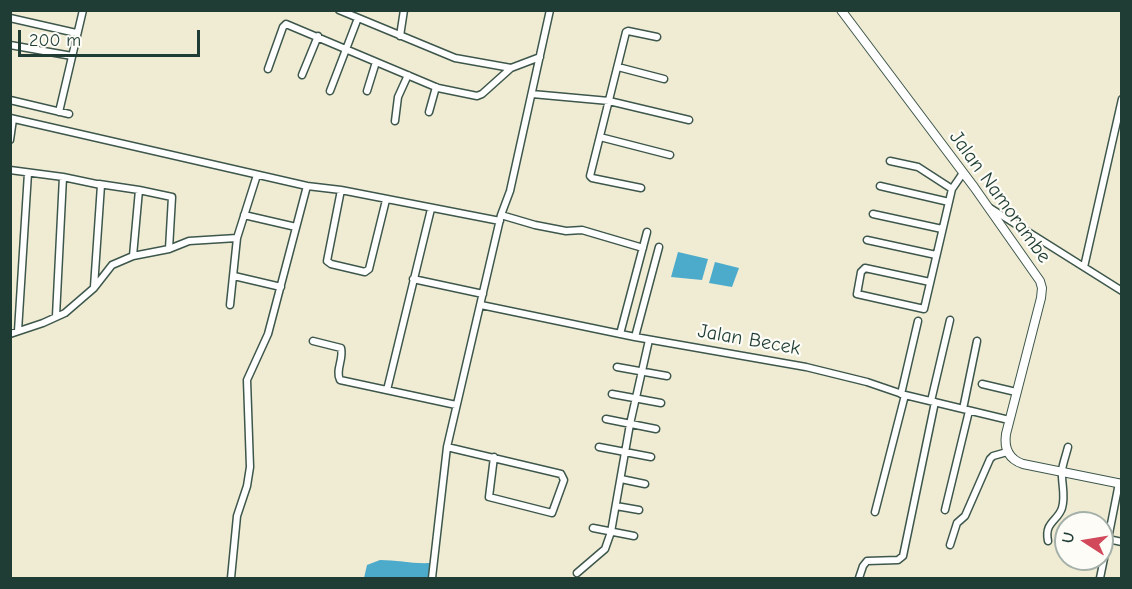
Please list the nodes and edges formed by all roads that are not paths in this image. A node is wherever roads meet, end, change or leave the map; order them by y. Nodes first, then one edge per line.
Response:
1 (83, 10) edge
2 (339, 10) edge
3 (404, 10) edge
4 (550, 10) edge
5 (841, 10) edge
6 (10, 18) edge
7 (358, 18) junction
8 (76, 33) junction
9 (318, 36) junction
10 (400, 36) junction
11 (657, 37) dead end
12 (10, 45) edge
13 (346, 48) junction
14 (72, 56) junction
15 (540, 57) junction
16 (376, 62) junction
17 (618, 67) junction
18 (511, 68) junction
19 (268, 69) dead end
20 (302, 75) dead end
21 (408, 75) junction
22 (664, 79) dead end
23 (436, 87) junction
24 (330, 91) dead end
25 (367, 91) dead end
26 (532, 94) junction
27 (1122, 99) edge
28 (10, 100) edge
29 (609, 101) junction
30 (58, 111) junction
31 (429, 112) dead end
32 (69, 114) dead end
33 (12, 119) edge
34 (689, 120) dead end
35 (395, 121) dead end
36 (600, 136) junction
37 (10, 140) edge
38 (670, 155) dead end
39 (890, 161) dead end
40 (10, 170) edge
41 (28, 173) junction
42 (963, 173) junction
43 (257, 175) junction
44 (63, 177) junction
45 (99, 184) junction
46 (307, 186) junction
47 (880, 186) dead end
48 (641, 188) dead end
49 (952, 189) junction
50 (139, 190) junction
51 (341, 190) junction
52 (386, 200) junction
53 (948, 202) junction
54 (987, 207) junction
55 (431, 209) junction
56 (873, 214) dead end
57 (244, 215) junction
58 (501, 218) junction
59 (296, 227) junction
60 (942, 229) junction
61 (647, 232) dead end
62 (237, 238) junction
63 (867, 240) dead end
64 (659, 247) dead end
65 (643, 248) junction
66 (169, 249) junction
67 (936, 255) junction
68 (133, 256) junction
69 (1084, 267) junction
70 (234, 276) junction
71 (413, 279) junction
72 (930, 282) junction
73 (281, 287) junction
74 (94, 288) junction
75 (1122, 291) edge
76 (483, 294) junction
77 (230, 305) dead end
78 (481, 305) junction
79 (56, 316) junction
80 (950, 320) dead end
81 (918, 321) dead end
82 (18, 330) junction
83 (10, 334) edge
84 (620, 334) junction
85 (635, 337) junction
86 (649, 340) junction
87 (313, 341) dead end
88 (977, 342) dead end
89 (617, 367) dead end
90 (642, 371) junction
91 (667, 376) dead end
92 (981, 384) dead end
93 (387, 390) junction
94 (1016, 392) junction
95 (612, 394) dead end
96 (903, 394) junction
97 (636, 398) junction
98 (933, 402) junction
99 (660, 403) dead end
100 (456, 405) junction
101 (966, 410) junction
102 (606, 419) dead end
103 (1009, 420) junction
104 (630, 424) junction
105 (656, 429) dead end
106 (447, 447) junction
107 (599, 447) dead end
108 (1068, 447) dead end
109 (626, 452) junction
110 (1007, 452) junction
111 (494, 457) junction
112 (651, 457) dead end
113 (1062, 472) junction
114 (621, 479) junction
115 (1120, 483) edge
116 (645, 484) dead end
117 (616, 506) junction
118 (639, 510) dead end
119 (945, 510) dead end
120 (1114, 511) edge
121 (875, 512) dead end
122 (593, 528) dead end
123 (611, 532) junction
124 (634, 536) dead end
125 (1048, 541) dead end
126 (950, 545) dead end
127 (577, 573) dead end
128 (231, 579) edge
129 (432, 579) edge
130 (859, 579) edge

1 - 8 street
2 - 7 street
3 - 10 street
4 - 15 street
5 - 42 main road, Jalan Namorambe
6 - 8 street
7 - 10 street
7 - 13 street
8 - 14 street
9 - 13 street
9 - 19 street
9 - 20 street
10 - 18 street
11 - 17 street
12 - 14 street
13 - 16 street
13 - 24 street
14 - 30 street
15 - 18 street
15 - 26 street
16 - 21 street
16 - 25 street
17 - 22 street
17 - 29 street
18 - 23 street
21 - 23 street
21 - 35 street
23 - 31 street
26 - 29 street
26 - 58 street
27 - 69 street
28 - 30 street
29 - 34 street
29 - 36 street
30 - 32 street
33 - 37 street
33 - 43 street
36 - 38 street
36 - 48 street
39 - 49 street
40 - 41 street
41 - 44 street
41 - 82 street
42 - 49 street
42 - 54 main road, Jalan Namorambe
43 - 46 street
43 - 57 street
44 - 45 street
44 - 79 street
45 - 50 street
45 - 74 street
46 - 51 street
46 - 59 street
47 - 53 street
49 - 53 street
50 - 66 street
50 - 68 street
51 - 52 street
51 - 52 street
52 - 55 street
53 - 60 street
54 - 69 street
54 - 94 main road, Jalan Namorambe
55 - 58 street
55 - 71 street
56 - 60 street
57 - 59 street
57 - 62 street
58 - 65 street
58 - 76 street
59 - 73 street
60 - 67 street
61 - 65 street
62 - 66 street
62 - 70 street
63 - 67 street
64 - 85 street
65 - 84 street
66 - 68 street
67 - 72 street
68 - 74 street
69 - 75 street
70 - 73 street
70 - 77 street
71 - 76 street
71 - 93 street
72 - 72 street
73 - 128 street
74 - 79 street
76 - 78 street
78 - 84 street, Jalan Becek
78 - 100 street
79 - 82 street
80 - 98 street
81 - 96 street
82 - 83 street
84 - 85 street, Jalan Becek
85 - 86 street, Jalan Becek
86 - 90 street
86 - 96 street, Jalan Becek
87 - 93 street
88 - 101 street
89 - 90 street
90 - 91 street
90 - 97 street
92 - 94 street
93 - 100 street
94 - 103 main road, Jalan Namorambe
95 - 97 street
96 - 98 street, Jalan Becek
96 - 121 street
97 - 99 street
97 - 104 street
98 - 101 street, Jalan Becek
98 - 130 street
100 - 106 street
101 - 103 street, Jalan Becek
101 - 119 street
102 - 104 street
103 - 110 main road, Jalan Namorambe
104 - 105 street
104 - 109 street
106 - 111 street
106 - 129 street
107 - 109 street
108 - 113 street
109 - 112 street
109 - 114 street
110 - 113 main road
110 - 126 street
111 - 111 street
113 - 115 main road
113 - 125 street
114 - 116 street
114 - 117 street
115 - 120 street
117 - 118 street
117 - 123 street
122 - 123 street
123 - 124 street
123 - 127 street

